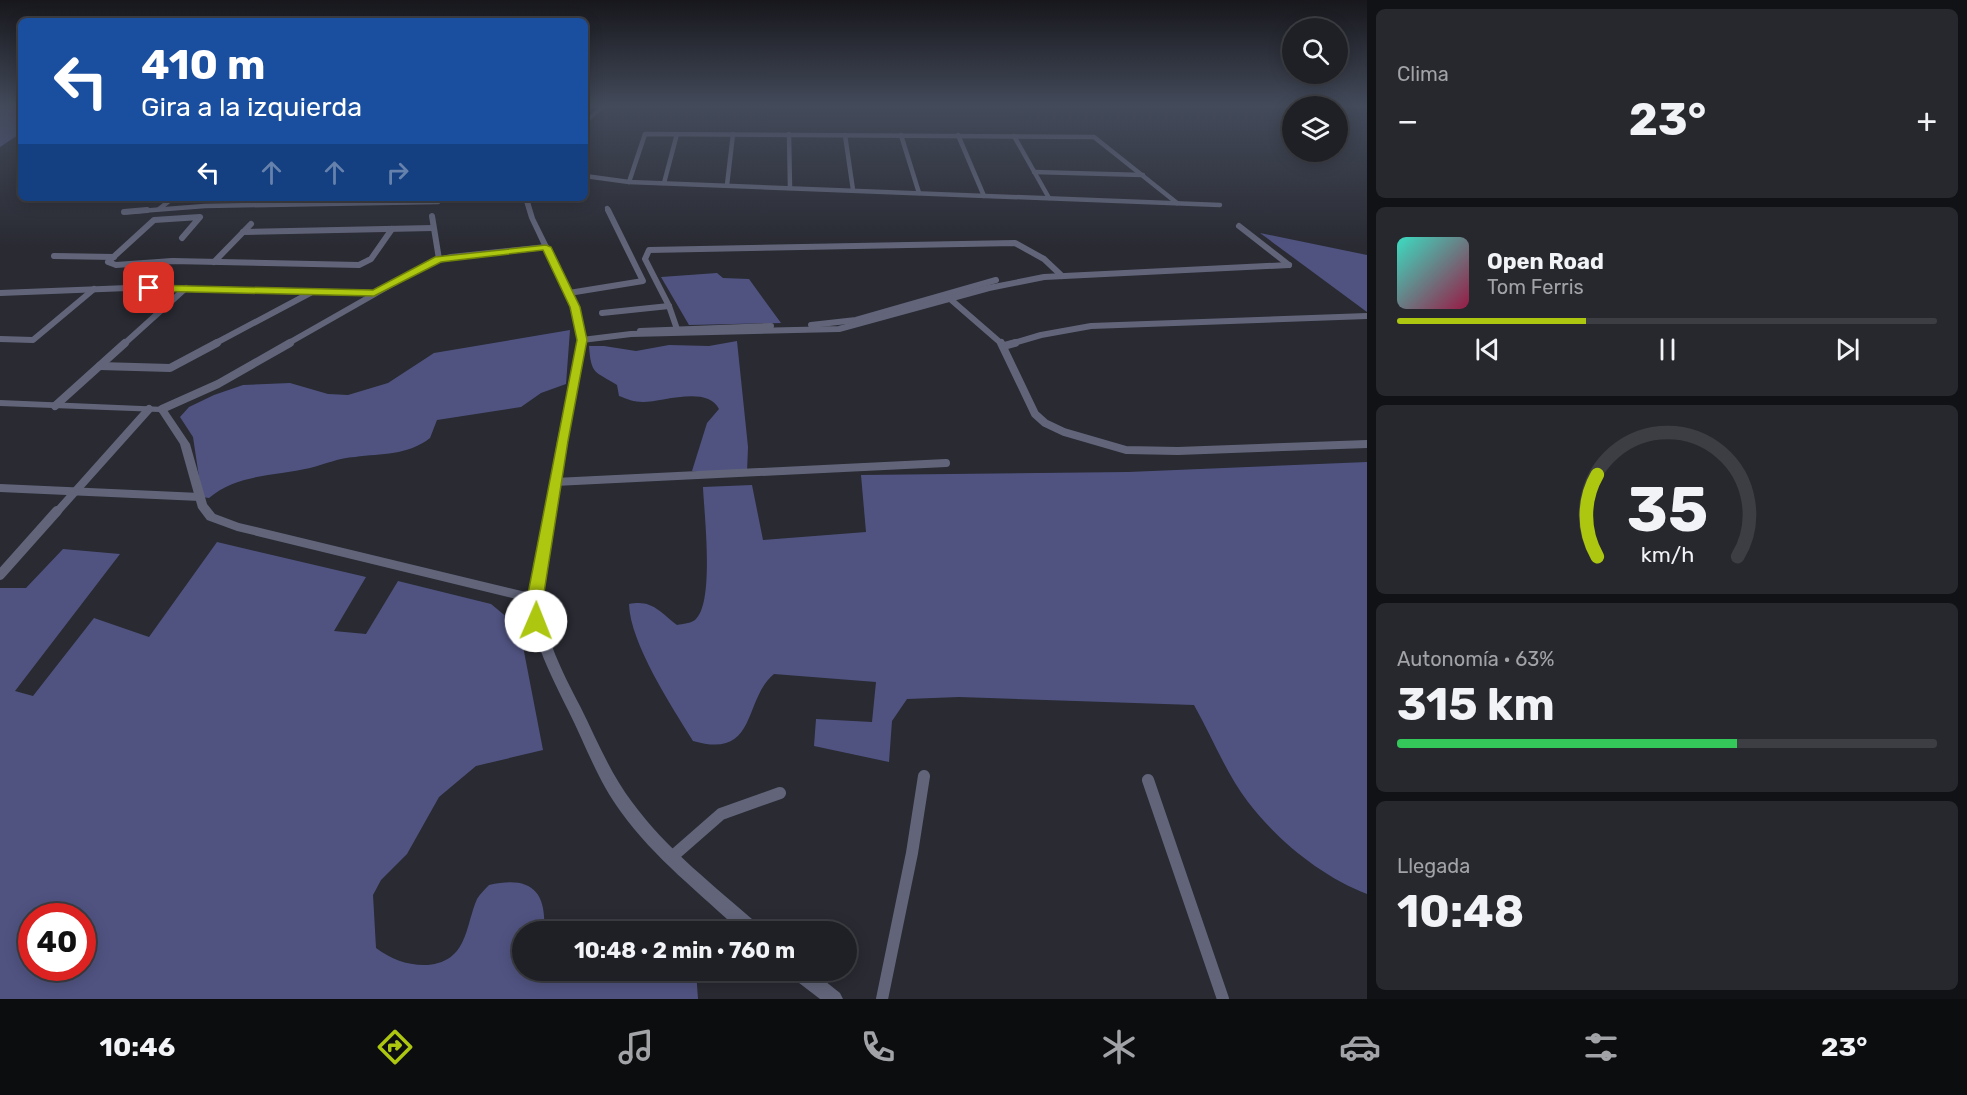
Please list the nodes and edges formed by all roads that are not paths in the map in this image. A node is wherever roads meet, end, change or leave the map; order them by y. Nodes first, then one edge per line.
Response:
1 (638, 154) edge
2 (671, 154) edge
3 (731, 154) edge
4 (789, 154) edge
5 (848, 154) edge
6 (907, 154) edge
7 (966, 154) edge
8 (1024, 154) edge
9 (1116, 154) edge
10 (1034, 172) junction
11 (588, 176) edge
12 (1143, 176) junction
13 (628, 182) junction
14 (664, 183) junction
15 (727, 186) junction
16 (790, 188) junction
17 (853, 190) junction
18 (919, 193) junction
19 (984, 196) junction
20 (1049, 198) junction
21 (169, 201) edge
22 (284, 201) edge
23 (370, 201) edge
24 (415, 201) edge
25 (527, 201) edge
26 (438, 202) dead end
27 (1178, 203) junction
28 (367, 204) junction
29 (280, 205) junction
30 (1220, 205) dead end
31 (607, 208) dead end
32 (158, 209) junction
33 (124, 212) dead end
34 (432, 216) dead end
35 (251, 224) dead end
36 (1239, 226) dead end
37 (433, 228) junction
38 (392, 229) junction
39 (243, 232) junction
40 (182, 238) dead end
41 (546, 247) junction
42 (54, 256) dead end
43 (114, 257) junction
44 (438, 259) junction
45 (214, 262) junction
46 (1060, 273) junction
47 (128, 288) dead end
48 (149, 288) dead end
49 (186, 288) junction
50 (94, 290) junction
51 (10, 292) junction
52 (312, 292) junction
53 (0, 293) edge
54 (374, 293) junction
55 (569, 293) junction
56 (948, 297) junction
57 (0, 299) edge
58 (669, 306) junction
59 (602, 313) dead end
60 (1367, 316) edge
61 (678, 331) junction
62 (0, 339) edge
63 (582, 340) junction
64 (1004, 346) junction
65 (100, 366) junction
66 (0, 403) edge
67 (55, 406) junction
68 (149, 409) junction
69 (162, 409) junction
70 (1367, 444) edge
71 (946, 463) dead end
72 (555, 482) junction
73 (0, 488) edge
74 (74, 492) junction
75 (200, 497) junction
76 (0, 575) edge
77 (535, 599) junction
78 (924, 776) dead end
79 (1148, 780) dead end
80 (780, 793) dead end
81 (673, 856) junction
82 (742, 921) edge
83 (810, 981) edge
84 (834, 999) edge
85 (882, 999) edge
86 (1223, 999) edge

1 - 13 street
2 - 14 street
3 - 15 street
4 - 16 street
5 - 17 street
6 - 18 street
7 - 19 street
8 - 10 street
9 - 12 street
10 - 12 street
10 - 20 street
11 - 13 street
12 - 27 street
13 - 14 street
14 - 15 street
15 - 16 street
16 - 17 street
17 - 18 street
18 - 19 street
19 - 20 street
20 - 27 street
21 - 32 street
22 - 29 street
23 - 28 street
24 - 26 street
24 - 28 street
25 - 41 street
27 - 30 street
28 - 29 street
29 - 32 street
31 - 55 street
32 - 33 street
34 - 37 street
35 - 39 street
36 - 46 street
37 - 38 street
37 - 44 street
38 - 39 street
38 - 45 street
39 - 45 street
40 - 43 street
41 - 44 street
41 - 55 street
42 - 43 street
43 - 45 street
44 - 54 street
46 - 56 street
46 - 58 street
47 - 50 street
48 - 49 street
49 - 52 street
49 - 65 street
50 - 51 street
50 - 62 street
51 - 53 street
51 - 57 street
52 - 54 street
52 - 65 street
54 - 69 street
55 - 63 street
56 - 61 street
56 - 64 street
58 - 59 street
58 - 61 street
60 - 64 street
61 - 63 street
63 - 72 street
64 - 70 street
65 - 67 street
66 - 67 street
67 - 68 street
68 - 69 street
68 - 74 street
69 - 75 street
71 - 72 street
72 - 77 street
73 - 74 street
74 - 75 street
74 - 76 street
75 - 77 street
77 - 81 street
78 - 85 street
79 - 86 street
80 - 81 street
81 - 82 street
83 - 84 street

